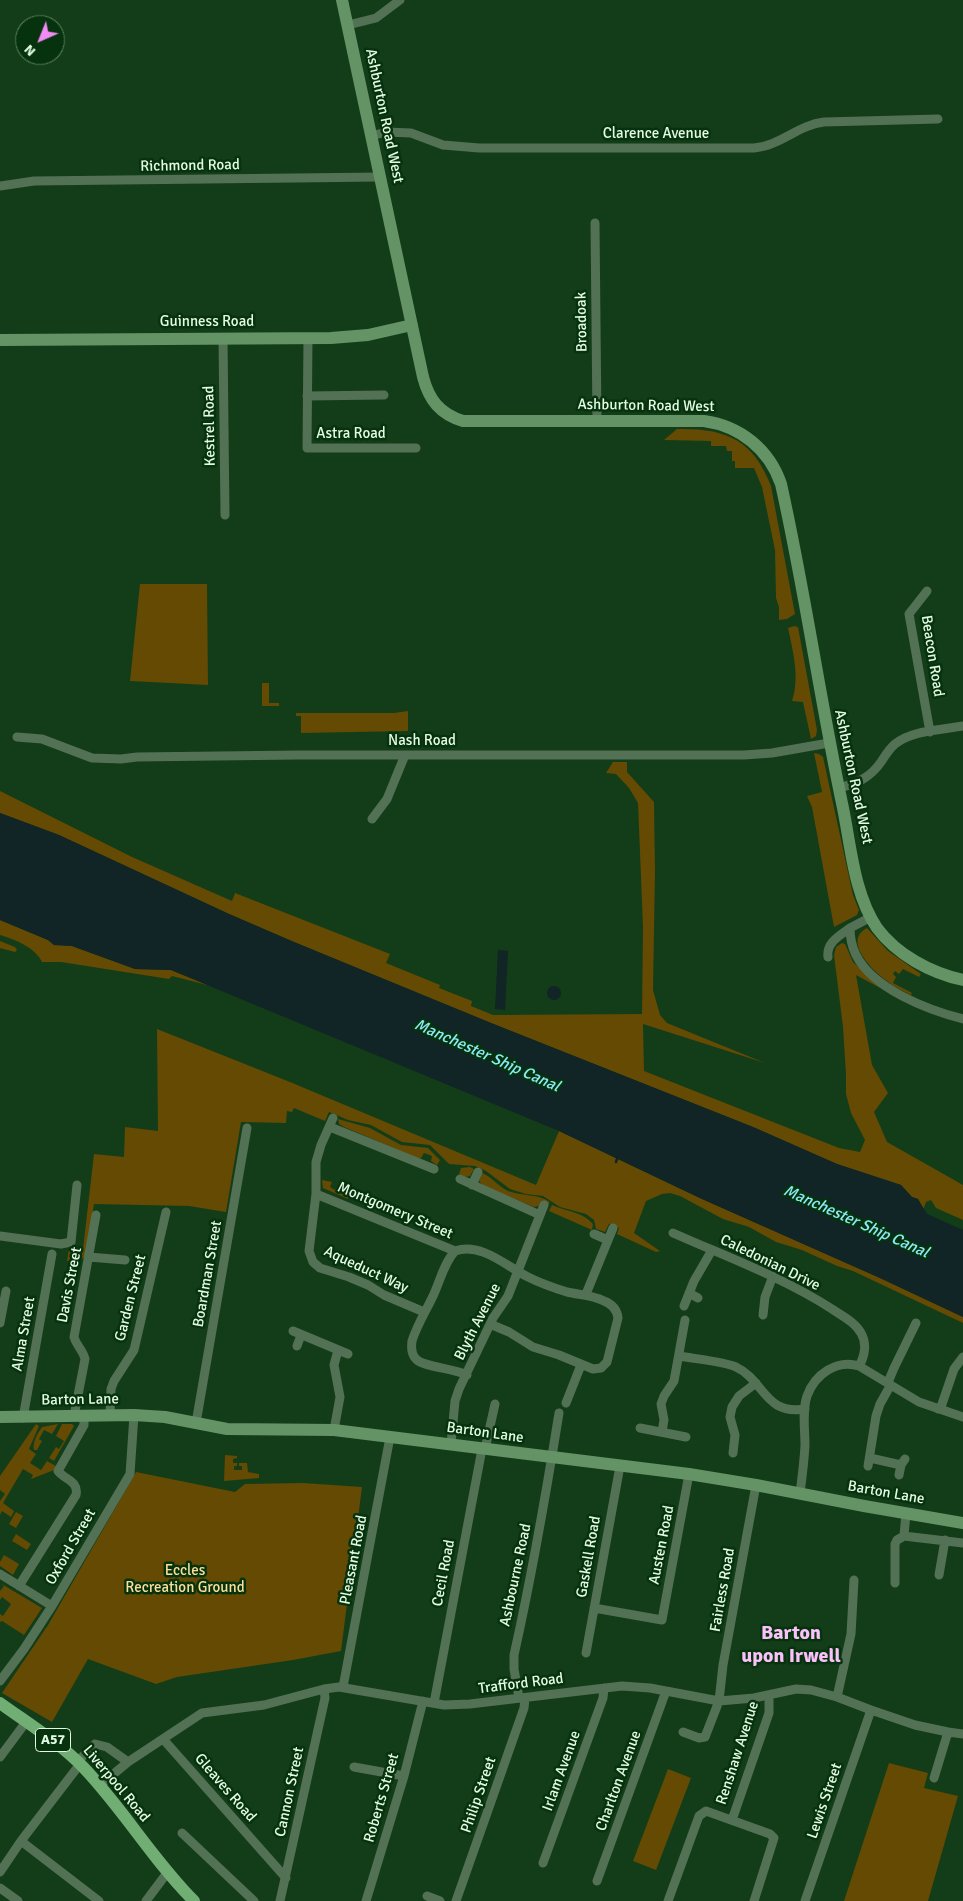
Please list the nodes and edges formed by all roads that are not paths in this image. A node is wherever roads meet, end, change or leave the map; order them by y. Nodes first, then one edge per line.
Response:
1 (342, 0) edge
2 (400, 0) edge
3 (348, 25) junction
4 (938, 120) dead end
5 (371, 136) junction
6 (380, 177) junction
7 (0, 186) edge
8 (595, 223) dead end
9 (412, 326) junction
10 (223, 338) junction
11 (308, 338) junction
12 (0, 340) edge
13 (384, 395) dead end
14 (307, 396) junction
15 (597, 421) junction
16 (416, 448) dead end
17 (225, 515) dead end
18 (928, 591) dead end
19 (963, 726) edge
20 (930, 732) junction
21 (18, 737) dead end
22 (829, 743) junction
23 (404, 755) junction
24 (838, 788) junction
25 (372, 819) dead end
26 (871, 917) junction
27 (850, 928) junction
28 (828, 957) dead end
29 (963, 980) edge
30 (963, 1019) edge
31 (247, 1128) dead end
32 (434, 1169) dead end
33 (478, 1172) dead end
34 (460, 1179) dead end
35 (77, 1184) dead end
36 (472, 1185) junction
37 (316, 1194) junction
38 (544, 1205) dead end
39 (166, 1212) dead end
40 (540, 1214) junction
41 (96, 1215) dead end
42 (613, 1228) dead end
43 (673, 1233) dead end
44 (594, 1234) dead end
45 (0, 1236) edge
46 (608, 1240) junction
47 (712, 1250) junction
48 (455, 1251) junction
49 (52, 1254) dead end
50 (89, 1257) junction
51 (126, 1260) dead end
52 (518, 1271) junction
53 (773, 1276) junction
54 (6, 1291) dead end
55 (586, 1294) junction
56 (689, 1294) junction
57 (698, 1298) dead end
58 (684, 1306) dead end
59 (424, 1312) junction
60 (764, 1315) dead end
61 (686, 1320) dead end
62 (0, 1323) edge
63 (916, 1323) dead end
64 (490, 1324) junction
65 (297, 1346) dead end
66 (338, 1350) junction
67 (348, 1354) dead end
68 (679, 1356) junction
69 (963, 1357) edge
70 (581, 1365) junction
71 (859, 1366) junction
72 (467, 1374) junction
73 (756, 1383) junction
74 (889, 1384) junction
75 (566, 1403) dead end
76 (494, 1404) dead end
77 (805, 1409) junction
78 (938, 1409) junction
79 (559, 1413) dead end
80 (134, 1415) junction
81 (110, 1416) junction
82 (79, 1417) junction
83 (963, 1417) edge
84 (0, 1418) edge
85 (22, 1418) junction
86 (196, 1423) junction
87 (640, 1428) dead end
88 (334, 1430) junction
89 (662, 1432) junction
90 (390, 1437) junction
91 (686, 1437) dead end
92 (451, 1444) junction
93 (483, 1449) junction
94 (733, 1453) dead end
95 (552, 1458) junction
96 (620, 1466) junction
97 (901, 1466) dead end
98 (689, 1474) junction
99 (756, 1485) junction
100 (800, 1493) junction
101 (906, 1512) junction
102 (963, 1523) edge
103 (904, 1536) junction
104 (945, 1540) junction
105 (963, 1543) edge
106 (0, 1574) edge
107 (939, 1575) dead end
108 (906, 1578) dead end
109 (854, 1580) dead end
110 (19, 1586) junction
111 (52, 1606) junction
112 (594, 1608) junction
113 (586, 1653) dead end
114 (0, 1681) edge
115 (343, 1688) junction
116 (604, 1688) junction
117 (324, 1689) junction
118 (666, 1691) junction
119 (769, 1695) junction
120 (837, 1697) junction
121 (522, 1698) junction
122 (719, 1700) junction
123 (423, 1701) junction
124 (0, 1703) edge
125 (434, 1703) junction
126 (871, 1710) junction
127 (26, 1722) junction
128 (683, 1732) dead end
129 (948, 1732) junction
130 (963, 1734) edge
131 (163, 1739) junction
132 (0, 1757) edge
133 (128, 1762) junction
134 (79, 1763) junction
135 (354, 1766) dead end
136 (404, 1776) junction
137 (934, 1778) dead end
138 (99, 1786) junction
139 (732, 1820) junction
140 (182, 1833) dead end
141 (21, 1841) junction
142 (543, 1864) dead end
143 (0, 1872) edge
144 (167, 1873) junction
145 (286, 1878) junction
146 (596, 1881) dead end
147 (0, 1888) edge
148 (427, 1896) dead end
149 (18, 1901) edge
150 (99, 1901) edge
151 (146, 1901) edge
152 (194, 1901) edge
153 (254, 1901) edge
154 (280, 1901) edge
155 (366, 1901) edge
156 (440, 1901) edge
157 (456, 1901) edge
158 (668, 1901) edge
159 (754, 1901) edge
160 (805, 1901) edge

1 - 3 main road, Ashburton Road West
2 - 3 street
3 - 5 main road, Ashburton Road West
4 - 5 street, Clarence Avenue
5 - 6 main road, Ashburton Road West
6 - 7 street, Richmond Road
6 - 9 main road, Ashburton Road West
8 - 15 street, Broadoak
9 - 11 main road, Guinness Road
9 - 15 main road, Ashburton Road West
10 - 11 main road, Guinness Road
10 - 12 main road, Guinness Road
10 - 17 street, Kestrel Road
11 - 14 street, Astra Road
13 - 14 street
14 - 16 street, Astra Road
15 - 22 main road, Ashburton Road West
18 - 20 street, Beacon Road
19 - 20 street
20 - 24 street
21 - 23 street, Nash Road
22 - 23 street, Nash Road
22 - 24 main road, Ashburton Road West
23 - 25 street
24 - 26 main road, Ashburton Road West
26 - 27 street
26 - 29 main road, Ashburton Road West
27 - 28 street
27 - 30 street
31 - 86 street, Boardman Street
32 - 37 street, Aqueduct Way
33 - 36 street
34 - 36 street
35 - 45 street
36 - 40 street
37 - 48 street, Montgomery Street
37 - 59 street, Aqueduct Way
38 - 40 street, Blyth Avenue
39 - 81 street, Garden Street
40 - 52 street, Blyth Avenue
41 - 50 street, Davis Street
42 - 46 street
43 - 47 street, Caledonian Drive
44 - 46 street
46 - 55 street
47 - 53 street, Caledonian Drive
47 - 56 street
48 - 52 street, Montgomery Street
48 - 59 street
49 - 85 street, Alma Street
50 - 51 street
50 - 82 street, Davis Street
52 - 55 street, Montgomery Street
52 - 64 street, Blyth Avenue
53 - 60 street
53 - 71 street, Caledonian Drive
54 - 62 street
55 - 70 street, Montgomery Street
56 - 57 street
56 - 58 street
59 - 72 street
61 - 68 street
63 - 74 street
64 - 70 street
64 - 72 street, Blyth Avenue
65 - 66 street
66 - 67 street
66 - 88 street
68 - 73 street
68 - 89 street
69 - 78 street
70 - 75 street
71 - 74 street
71 - 77 street
72 - 92 street, Blyth Avenue
73 - 77 street
73 - 94 street
74 - 78 street
74 - 97 street
76 - 93 street, Cecil Road
77 - 100 street
78 - 83 street
79 - 95 street, Ashbourne Road
80 - 81 main road, Barton Lane
80 - 86 main road, Barton Lane
80 - 111 street, Oxford Street
81 - 82 main road, Barton Lane
82 - 85 main road, Barton Lane
82 - 110 street, Davis Street
84 - 85 main road, Barton Lane
86 - 88 main road, Barton Lane
87 - 89 street
88 - 90 main road, Barton Lane
89 - 91 street
90 - 92 main road, Barton Lane
90 - 115 street, Pleasant Road
92 - 93 main road, Barton Lane
93 - 95 main road, Barton Lane
93 - 125 street, Cecil Road
95 - 96 main road, Barton Lane
95 - 121 street, Ashbourne Road
96 - 98 main road, Barton Lane
96 - 112 street, Gaskell Road
98 - 99 main road, Barton Lane
98 - 112 street, Austen Road
99 - 100 main road, Barton Lane
99 - 122 street, Fairless Road
100 - 101 main road, Barton Lane
101 - 102 main road, Barton Lane
101 - 103 street
103 - 104 street
103 - 108 street
104 - 105 street
104 - 107 street
106 - 110 street
109 - 120 street
110 - 111 street
111 - 114 street, Oxford Street
112 - 113 street, Gaskell Road
115 - 117 street, Trafford Road
115 - 123 street, Trafford Road
116 - 118 street, Trafford Road
116 - 121 street, Trafford Road
116 - 142 street, Irlam Avenue
117 - 131 street, Trafford Road
117 - 145 street, Cannon Street
118 - 122 street, Trafford Road
118 - 146 street, Charlton Avenue
119 - 120 street, Trafford Road
119 - 122 street, Trafford Road
119 - 139 street, Renshaw Avenue
120 - 126 street, Trafford Road
121 - 125 street, Trafford Road
121 - 157 street, Philip Street
122 - 128 street, Fairless Road
123 - 125 street, Trafford Road
123 - 136 street, Roberts Street
124 - 127 main road, Liverpool Road / A57
126 - 129 street, Trafford Road
126 - 160 street, Lewis Street
127 - 132 street
127 - 134 main road, Liverpool Road / A57
129 - 130 street, Trafford Road
129 - 137 street
131 - 133 street, Trafford Road
131 - 145 street, Gleaves Road
133 - 134 street
133 - 138 street, Trafford Road
134 - 138 main road, Liverpool Road / A57
134 - 141 street
135 - 136 street
136 - 155 street, Roberts Street
138 - 144 main road, Liverpool Road / A57
139 - 158 street
139 - 159 street
140 - 153 street
141 - 143 street
141 - 150 street
144 - 151 street
144 - 152 main road, Liverpool Road / A57
145 - 154 street, Cannon Street
147 - 149 street
148 - 156 street

